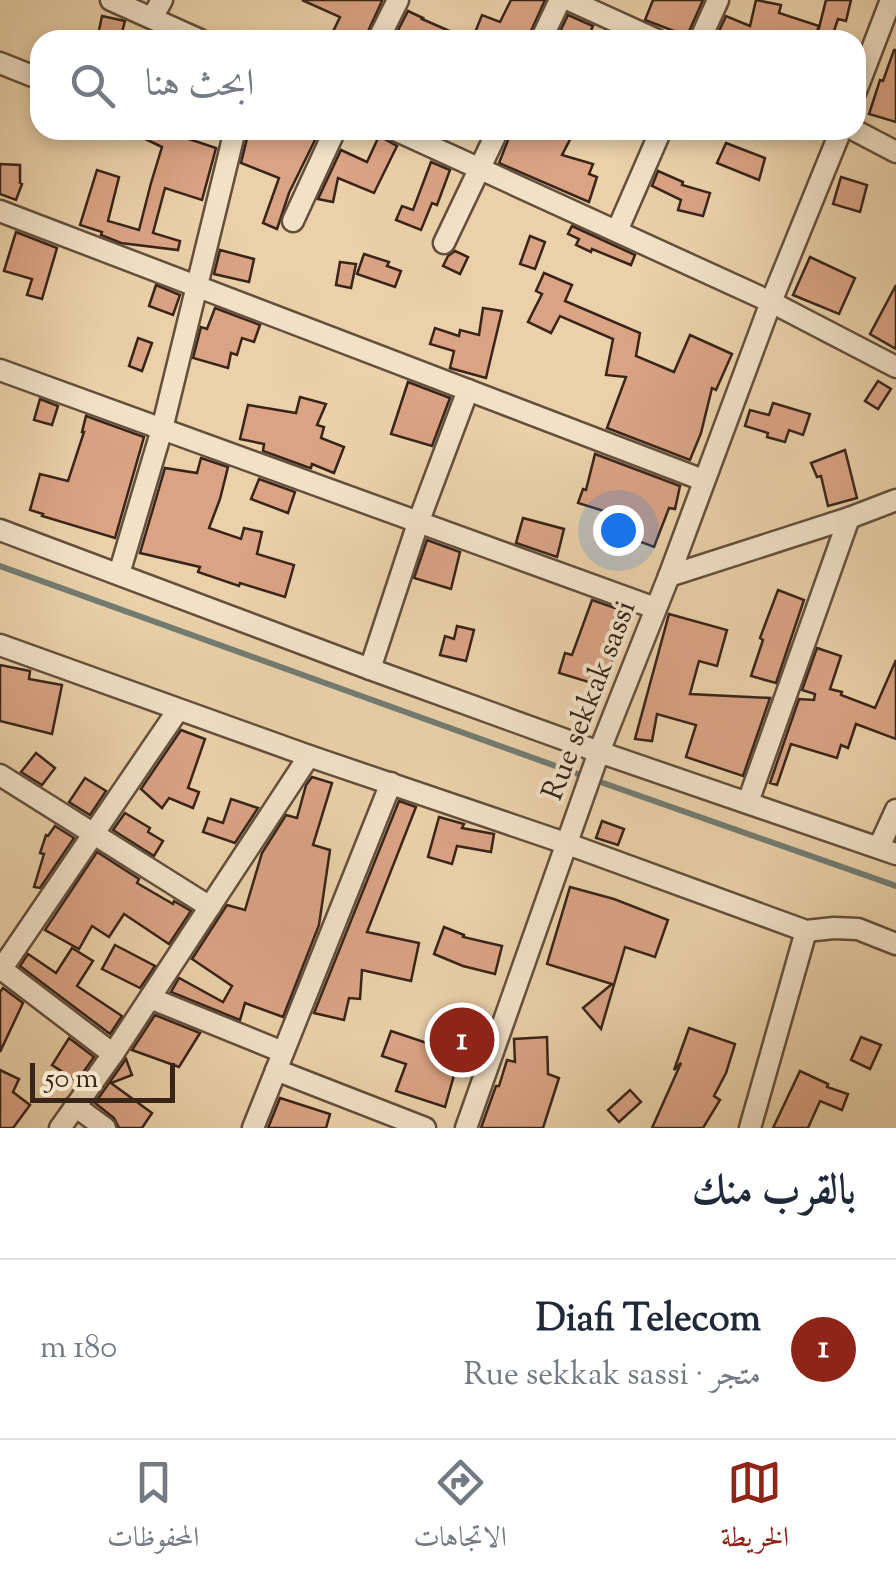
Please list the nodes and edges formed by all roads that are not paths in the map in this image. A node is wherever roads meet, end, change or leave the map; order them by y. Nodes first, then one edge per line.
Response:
1 (111, 0) edge
2 (398, 0) edge
3 (560, 0) edge
4 (568, 0) edge
5 (718, 0) edge
6 (891, 0) edge
7 (157, 9) edge
8 (186, 30) edge
9 (383, 30) edge
10 (546, 30) edge
11 (635, 30) edge
12 (704, 30) edge
13 (0, 63) edge
14 (866, 65) edge
15 (30, 74) edge
16 (866, 136) edge
17 (232, 140) edge
18 (330, 140) edge
19 (417, 140) edge
20 (493, 140) edge
21 (656, 140) edge
22 (837, 140) edge
23 (896, 152) edge
24 (479, 169) junction
25 (0, 211) edge
26 (293, 220) dead end
27 (617, 232) junction
28 (444, 243) dead end
29 (196, 286) junction
30 (771, 302) junction
31 (896, 366) edge
32 (0, 370) edge
33 (468, 390) junction
34 (162, 429) junction
35 (703, 480) junction
36 (896, 500) edge
37 (849, 518) junction
38 (418, 523) junction
39 (0, 530) edge
40 (119, 574) junction
41 (669, 576) junction
42 (655, 608) junction
43 (0, 646) edge
44 (370, 670) junction
45 (178, 710) junction
46 (599, 752) junction
47 (309, 756) junction
48 (0, 775) edge
49 (391, 784) junction
50 (748, 802) junction
51 (896, 810) edge
52 (94, 834) junction
53 (565, 843) junction
54 (888, 851) edge
55 (210, 907) junction
56 (806, 932) junction
57 (896, 944) edge
58 (0, 969) edge
59 (150, 998) junction
60 (112, 1054) junction
61 (280, 1061) junction
62 (75, 1106) junction
63 (60, 1128) edge
64 (106, 1128) edge
65 (253, 1128) edge
66 (426, 1128) edge
67 (466, 1128) edge
68 (750, 1128) edge

1 - 7 street
2 - 9 street
3 - 10 street
4 - 11 street
5 - 12 street
6 - 14 street
7 - 8 street
13 - 15 street
16 - 23 street
17 - 29 street
18 - 26 street
19 - 24 street
20 - 24 street
21 - 27 street
22 - 30 street, Rue sekkak sassi
24 - 27 street
24 - 28 street
25 - 29 street
27 - 30 street
29 - 33 street
29 - 34 street
30 - 31 street
30 - 35 street, Rue sekkak sassi
32 - 34 street
33 - 35 street
33 - 38 street
34 - 38 street
34 - 40 street
35 - 41 street, Rue sekkak sassi
36 - 37 street
37 - 41 street
37 - 50 street
38 - 42 street
38 - 44 street
39 - 40 street
40 - 44 street
41 - 42 street, Rue sekkak sassi
42 - 46 street, Rue sekkak sassi
43 - 45 street
44 - 46 street
45 - 47 street
45 - 52 street
46 - 50 street
46 - 53 street, Rue sekkak sassi
47 - 49 street
47 - 55 street
48 - 52 street
49 - 53 street
49 - 61 street
50 - 54 street
51 - 54 street
52 - 55 street
52 - 58 street
53 - 56 street
53 - 67 street, Rue sekkak sassi
55 - 59 street
56 - 57 street
56 - 68 street
58 - 60 street
59 - 60 street
59 - 61 street
60 - 62 street
61 - 65 street
61 - 66 street
62 - 63 street
62 - 64 street

